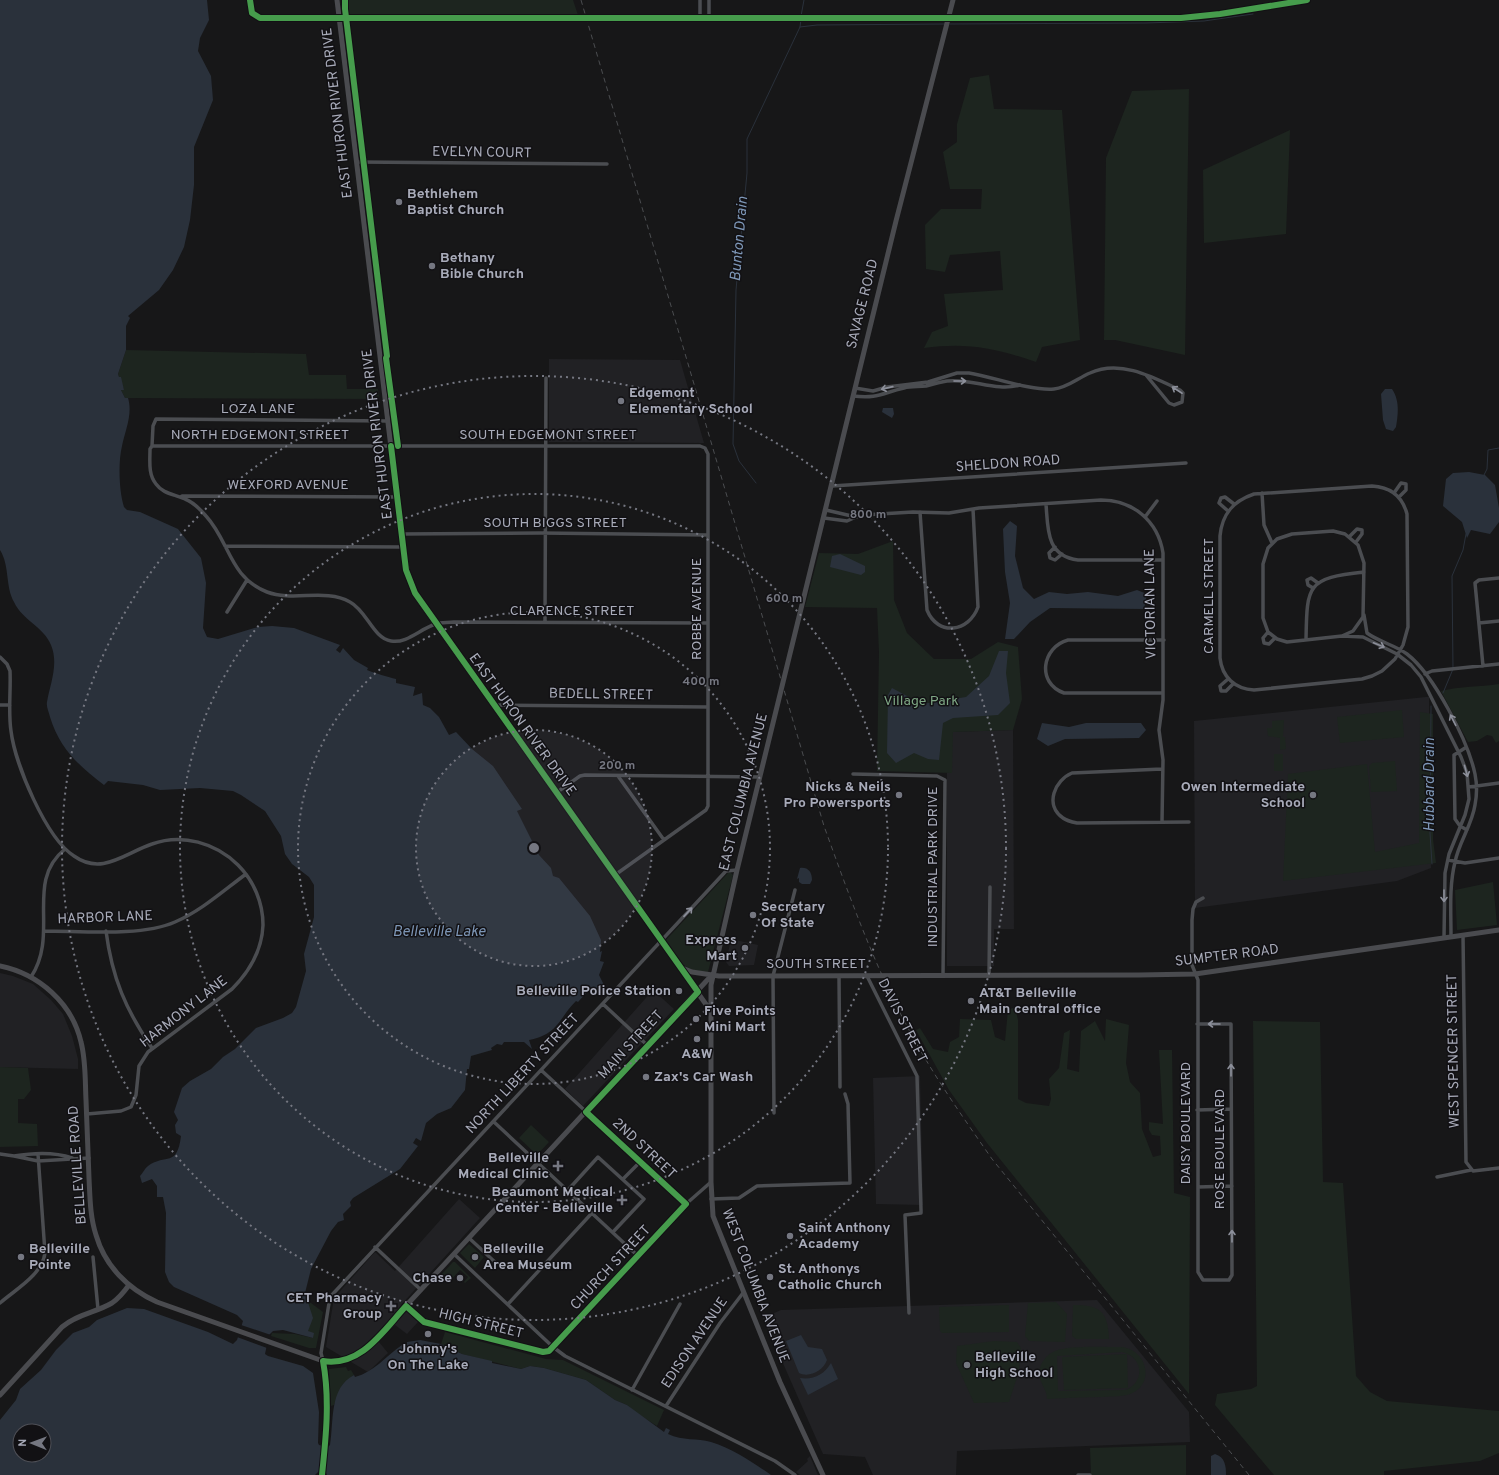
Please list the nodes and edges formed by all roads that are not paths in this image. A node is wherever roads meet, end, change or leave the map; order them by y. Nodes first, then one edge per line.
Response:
1 (250, 0) edge
2 (337, 0) edge
3 (700, 0) edge
4 (709, 0) edge
5 (953, 0) edge
6 (1307, 0) edge
7 (948, 17) junction
8 (339, 18) junction
9 (700, 18) junction
10 (709, 18) junction
11 (357, 162) junction
12 (607, 164) dead end
13 (982, 375) junction
14 (1146, 375) junction
15 (546, 378) dead end
16 (980, 383) junction
17 (1021, 384) junction
18 (918, 385) junction
19 (855, 388) junction
20 (853, 396) junction
21 (388, 421) junction
22 (152, 446) junction
23 (391, 446) junction
24 (546, 446) junction
25 (705, 448) joint
26 (1186, 463) dead end
27 (832, 486) junction
28 (1262, 493) junction
29 (1394, 493) junction
30 (178, 496) junction
31 (397, 497) junction
32 (1399, 497) junction
33 (1157, 501) dead end
34 (1046, 504) junction
35 (1234, 504) junction
36 (973, 509) junction
37 (826, 510) junction
38 (1228, 511) junction
39 (920, 512) junction
40 (856, 517) junction
41 (1145, 517) junction
42 (824, 518) junction
43 (546, 533) junction
44 (402, 534) junction
45 (708, 535) junction
46 (1349, 537) junction
47 (1356, 542) junction
48 (1272, 543) junction
49 (225, 546) junction
50 (403, 546) junction
51 (1055, 547) junction
52 (1062, 554) junction
53 (1163, 560) junction
54 (1364, 572) junction
55 (1499, 578) edge
56 (247, 580) junction
57 (1318, 583) junction
58 (1313, 588) junction
59 (1364, 611) junction
60 (226, 612) dead end
61 (800, 614) joint
62 (1499, 621) edge
63 (545, 622) junction
64 (708, 622) junction
65 (1479, 623) junction
66 (436, 624) junction
67 (1268, 632) junction
68 (1342, 636) junction
69 (1275, 638) junction
70 (1164, 640) junction
71 (1306, 640) junction
72 (1401, 650) junction
73 (1397, 654) junction
74 (0, 657) edge
75 (1499, 664) edge
76 (1483, 666) junction
77 (1426, 673) junction
78 (1421, 677) junction
79 (1228, 679) junction
80 (1233, 684) junction
81 (1164, 693) junction
82 (0, 705) edge
83 (10, 705) junction
84 (493, 705) junction
85 (708, 707) junction
86 (1465, 748) junction
87 (1459, 752) junction
88 (1162, 769) junction
89 (853, 774) dead end
90 (618, 776) junction
91 (708, 776) junction
92 (760, 777) junction
93 (1499, 783) edge
94 (1476, 786) junction
95 (1469, 787) junction
96 (556, 793) junction
97 (1162, 822) junction
98 (1189, 822) dead end
99 (1460, 826) junction
100 (1467, 830) junction
101 (664, 840) junction
102 (65, 849) junction
103 (1499, 858) edge
104 (1448, 860) junction
105 (1455, 862) junction
106 (737, 870) junction
107 (246, 874) junction
108 (615, 875) junction
109 (990, 887) dead end
110 (794, 890) dead end
111 (1203, 898) dead end
112 (1499, 930) edge
113 (44, 931) junction
114 (106, 931) junction
115 (1464, 935) junction
116 (1451, 937) junction
117 (1444, 938) junction
118 (661, 941) junction
119 (0, 966) edge
120 (679, 966) junction
121 (1194, 974) junction
122 (712, 975) junction
123 (773, 976) junction
124 (839, 976) junction
125 (867, 976) junction
126 (943, 976) junction
127 (956, 976) joint
128 (989, 976) junction
129 (31, 977) junction
130 (698, 992) junction
131 (603, 1004) junction
132 (711, 1010) junction
133 (1197, 1024) junction
134 (647, 1045) junction
135 (152, 1048) junction
136 (540, 1070) junction
137 (840, 1087) dead end
138 (845, 1094) dead end
139 (1231, 1109) junction
140 (1197, 1110) junction
141 (586, 1112) junction
142 (774, 1113) dead end
143 (87, 1114) junction
144 (494, 1122) junction
145 (0, 1154) edge
146 (38, 1154) junction
147 (14, 1156) junction
148 (72, 1158) junction
149 (88, 1158) junction
150 (38, 1161) junction
151 (538, 1162) junction
152 (640, 1162) junction
153 (1499, 1168) edge
154 (1472, 1170) junction
155 (1436, 1177) dead end
156 (623, 1179) junction
157 (711, 1182) junction
158 (1232, 1186) junction
159 (1198, 1187) junction
160 (568, 1190) junction
161 (711, 1199) junction
162 (686, 1204) junction
163 (592, 1213) junction
164 (613, 1232) junction
165 (469, 1238) junction
166 (375, 1247) junction
167 (454, 1254) junction
168 (639, 1256) junction
169 (93, 1257) dead end
170 (496, 1263) dead end
171 (1199, 1274) joint
172 (129, 1285) junction
173 (421, 1290) junction
174 (743, 1293) junction
175 (0, 1303) edge
176 (508, 1304) junction
177 (680, 1304) dead end
178 (406, 1306) junction
179 (98, 1309) junction
180 (909, 1313) dead end
181 (553, 1347) junction
182 (323, 1361) junction
183 (341, 1362) joint
184 (632, 1390) junction
185 (0, 1395) edge
186 (666, 1406) junction
187 (325, 1444) dead end
188 (1090, 1474) edge
189 (795, 1475) edge
190 (823, 1475) edge
191 (1078, 1475) edge

1 - 8 street
2 - 8 main road, EAST HURON RIVER DRIVE
3 - 9 street
4 - 10 street
5 - 7 main road, SAVAGE ROAD
6 - 7 street
7 - 10 street
7 - 19 main road, SAVAGE ROAD
8 - 9 street
8 - 11 main road, EAST HURON RIVER DRIVE
9 - 10 street
11 - 12 street, EVELYN COURT
11 - 21 main road, EAST HURON RIVER DRIVE
13 - 16 street
13 - 17 street
13 - 18 street
14 -> 14 street
14 - 17 street
15 - 24 street
16 - 17 street
18 -> 16 street
18 -> 19 street
18 - 20 street
19 - 20 main road, SAVAGE ROAD
20 - 27 main road, SAVAGE ROAD
21 - 22 street, LOZA LANE
21 - 23 main road, EAST HURON RIVER DRIVE
22 - 23 street, NORTH EDGEMONT STREET
22 - 30 street, LOZA LANE
23 - 24 street, SOUTH EDGEMONT STREET
23 - 31 main road, EAST HURON RIVER DRIVE
24 - 25 street, SOUTH EDGEMONT STREET
24 - 43 street
25 - 45 street, ROBBE AVENUE
26 - 27 street, SHELDON ROAD
27 - 37 main road, SAVAGE ROAD
28 - 29 street, CARMELL STREET
28 - 35 street, CARMELL STREET
28 - 48 street
29 - 32 street, CARMELL STREET
29 - 32 street
30 - 31 street, WEXFORD AVENUE
30 - 49 street, LOZA LANE
31 - 44 main road, EAST HURON RIVER DRIVE
32 - 72 street, CARMELL STREET
33 - 41 street
34 - 36 street, VICTORIAN LANE
34 - 41 street, VICTORIAN LANE
34 - 51 street
35 - 38 street, CARMELL STREET
35 - 38 street
36 - 39 street, VICTORIAN LANE
36 - 39 street
37 - 40 street, VICTORIAN LANE
37 - 42 main road, SAVAGE ROAD
38 - 79 street, CARMELL STREET
39 - 40 street, VICTORIAN LANE
40 - 42 street, VICTORIAN LANE
41 - 53 street, VICTORIAN LANE
42 - 61 main road, SAVAGE ROAD
43 - 44 street, SOUTH BIGGS STREET
43 - 45 street, SOUTH BIGGS STREET
43 - 63 street
44 - 50 main road, EAST HURON RIVER DRIVE
45 - 64 street, ROBBE AVENUE
46 - 47 street
46 - 47 street
46 - 48 street
47 - 54 street
48 - 67 street
49 - 50 street
49 - 56 street, LOZA LANE
50 - 66 main road, EAST HURON RIVER DRIVE
51 - 52 street
51 - 52 street
52 - 53 street
53 - 70 street, VICTORIAN LANE
54 - 57 street
54 - 59 street
55 - 65 street
56 - 60 street
56 - 66 street, CLARENCE STREET
57 - 58 street
57 - 58 street
58 - 71 street
59 - 68 street
59 - 72 street
61 - 92 main road, EAST COLUMBIA AVENUE
62 - 65 street
63 - 64 street, CLARENCE STREET
63 - 66 street, CLARENCE STREET
64 - 85 street, ROBBE AVENUE
65 - 76 street
66 - 84 main road, EAST HURON RIVER DRIVE
67 - 69 street
67 - 69 street
68 - 71 street
68 -> 73 street
69 - 71 street
70 - 81 street, VICTORIAN LANE
70 - 81 street
72 - 73 street, CARMELL STREET
72 - 77 street
73 - 78 street
73 - 80 street, CARMELL STREET
74 - 83 street, HARMONY LANE
75 - 76 street
76 - 77 street
77 - 78 street
86 -> 77 street
78 - 87 street
79 - 80 street, CARMELL STREET
79 - 80 street, CARMELL STREET
81 - 88 street, VICTORIAN LANE
82 - 83 street
83 - 102 street, HARMONY LANE
84 - 85 street, BEDELL STREET
84 - 96 main road, EAST HURON RIVER DRIVE
85 - 91 street, ROBBE AVENUE
86 - 87 street
86 - 94 street
87 -> 95 street
87 - 99 street
88 - 97 street, VICTORIAN LANE
88 - 97 street
89 - 126 street, INDUSTRIAL PARK DRIVE
90 - 91 street
90 - 96 street
90 - 101 street
91 - 92 street
91 - 101 street, ROBBE AVENUE
92 - 106 main road, EAST COLUMBIA AVENUE
93 - 94 street
94 - 95 street
94 - 100 street
95 - 99 street
96 - 108 main road, EAST HURON RIVER DRIVE
97 - 98 street
99 - 100 street
99 - 104 street
100 - 105 street
101 - 108 street, ROBBE AVENUE
102 - 107 street, HARMONY LANE
102 - 113 street
103 - 105 street
104 - 105 street
104 -> 117 street
105 - 116 street
118 -> 106 street, NORTH LIBERTY STREET
106 - 122 main road, EAST COLUMBIA AVENUE
107 - 114 street, HARBOR LANE
107 - 135 street, HARMONY LANE
108 - 118 main road, EAST HURON RIVER DRIVE
109 - 128 street
110 - 123 street
111 - 121 street, DAISY BOULEVARD
112 - 115 main road, SUMPTER ROAD
113 - 114 street, HARBOR LANE
113 - 129 street
114 - 135 street
115 - 116 main road, SUMPTER ROAD
115 - 154 street, WEST SPENCER STREET
116 - 117 main road, SUMPTER ROAD
117 - 121 main road, SUMPTER ROAD
118 - 120 main road, EAST HURON RIVER DRIVE
118 - 131 street, NORTH LIBERTY STREET
119 - 129 main road, BELLEVILLE ROAD
120 - 122 main road, SOUTH STREET
120 - 130 main road, EAST HURON RIVER DRIVE
121 - 128 main road, SUMPTER ROAD
121 - 133 street, DAISY BOULEVARD
122 - 123 main road, SOUTH STREET
122 - 130 main road, MAIN STREET
122 - 132 main road, WEST COLUMBIA AVENUE
123 - 124 main road, SOUTH STREET
123 - 142 street
124 - 125 main road, SOUTH STREET
124 - 137 street
125 - 126 main road, SOUTH STREET
125 - 180 street, DAVIS STREET
126 - 127 main road, SOUTH STREET
127 - 128 main road, SUMPTER ROAD
129 - 143 main road, BELLEVILLE ROAD
130 - 132 main road, EAST HURON RIVER DRIVE
130 - 134 main road, MAIN STREET
131 - 134 street
131 - 136 street, NORTH LIBERTY STREET
132 - 157 main road, WEST COLUMBIA AVENUE
139 -> 133 street, ROSE BOULEVARD
133 - 140 street, DAISY BOULEVARD
134 - 141 main road, MAIN STREET
135 - 143 street, HARMONY LANE
136 - 141 street, 2ND STREET
136 - 144 street, NORTH LIBERTY STREET
138 - 161 street
139 - 140 street
139 - 158 street, ROSE BOULEVARD
140 - 159 street, DAISY BOULEVARD
141 - 151 main road, MAIN STREET
141 - 152 street, 2ND STREET
143 - 149 main road, BELLEVILLE ROAD
144 - 151 street
144 - 166 street, NORTH LIBERTY STREET
145 - 147 street
146 - 147 street
146 - 148 street
146 - 150 street
147 - 150 street
148 - 149 street
148 - 150 street
149 - 172 main road, BELLEVILLE ROAD
150 - 175 street
151 - 160 street
151 - 165 main road, MAIN STREET
152 - 156 street
152 - 162 street, 2ND STREET
153 - 154 street
154 - 155 street
156 - 160 street
156 - 164 street
157 - 161 main road, WEST COLUMBIA AVENUE
157 - 162 street, CHURCH STREET
158 - 159 street
171 -> 158 street, ROSE BOULEVARD
159 - 171 street, DAISY BOULEVARD
160 - 163 street
161 - 174 main road, WEST COLUMBIA AVENUE
162 - 168 street, CHURCH STREET
163 - 164 street
163 - 176 street
164 - 168 street
165 - 167 main road, MAIN STREET
165 - 170 street
166 - 173 street
166 - 182 street, NORTH LIBERTY STREET
167 - 173 main road, MAIN STREET
167 - 176 street
168 - 181 street, CHURCH STREET
169 - 179 street
172 - 179 main road
172 - 182 main road, BELLEVILLE ROAD
173 - 178 main road, MAIN STREET
174 - 186 street, EDISON AVENUE
174 - 190 main road, WEST COLUMBIA AVENUE
176 - 181 street
177 - 184 street
178 - 181 street, HIGH STREET
178 - 183 main road, MAIN STREET
179 - 185 main road
181 - 184 street
182 - 183 main road, BELLEVILLE ROAD
182 - 187 main road
184 - 186 street
186 - 189 street
188 - 191 street

